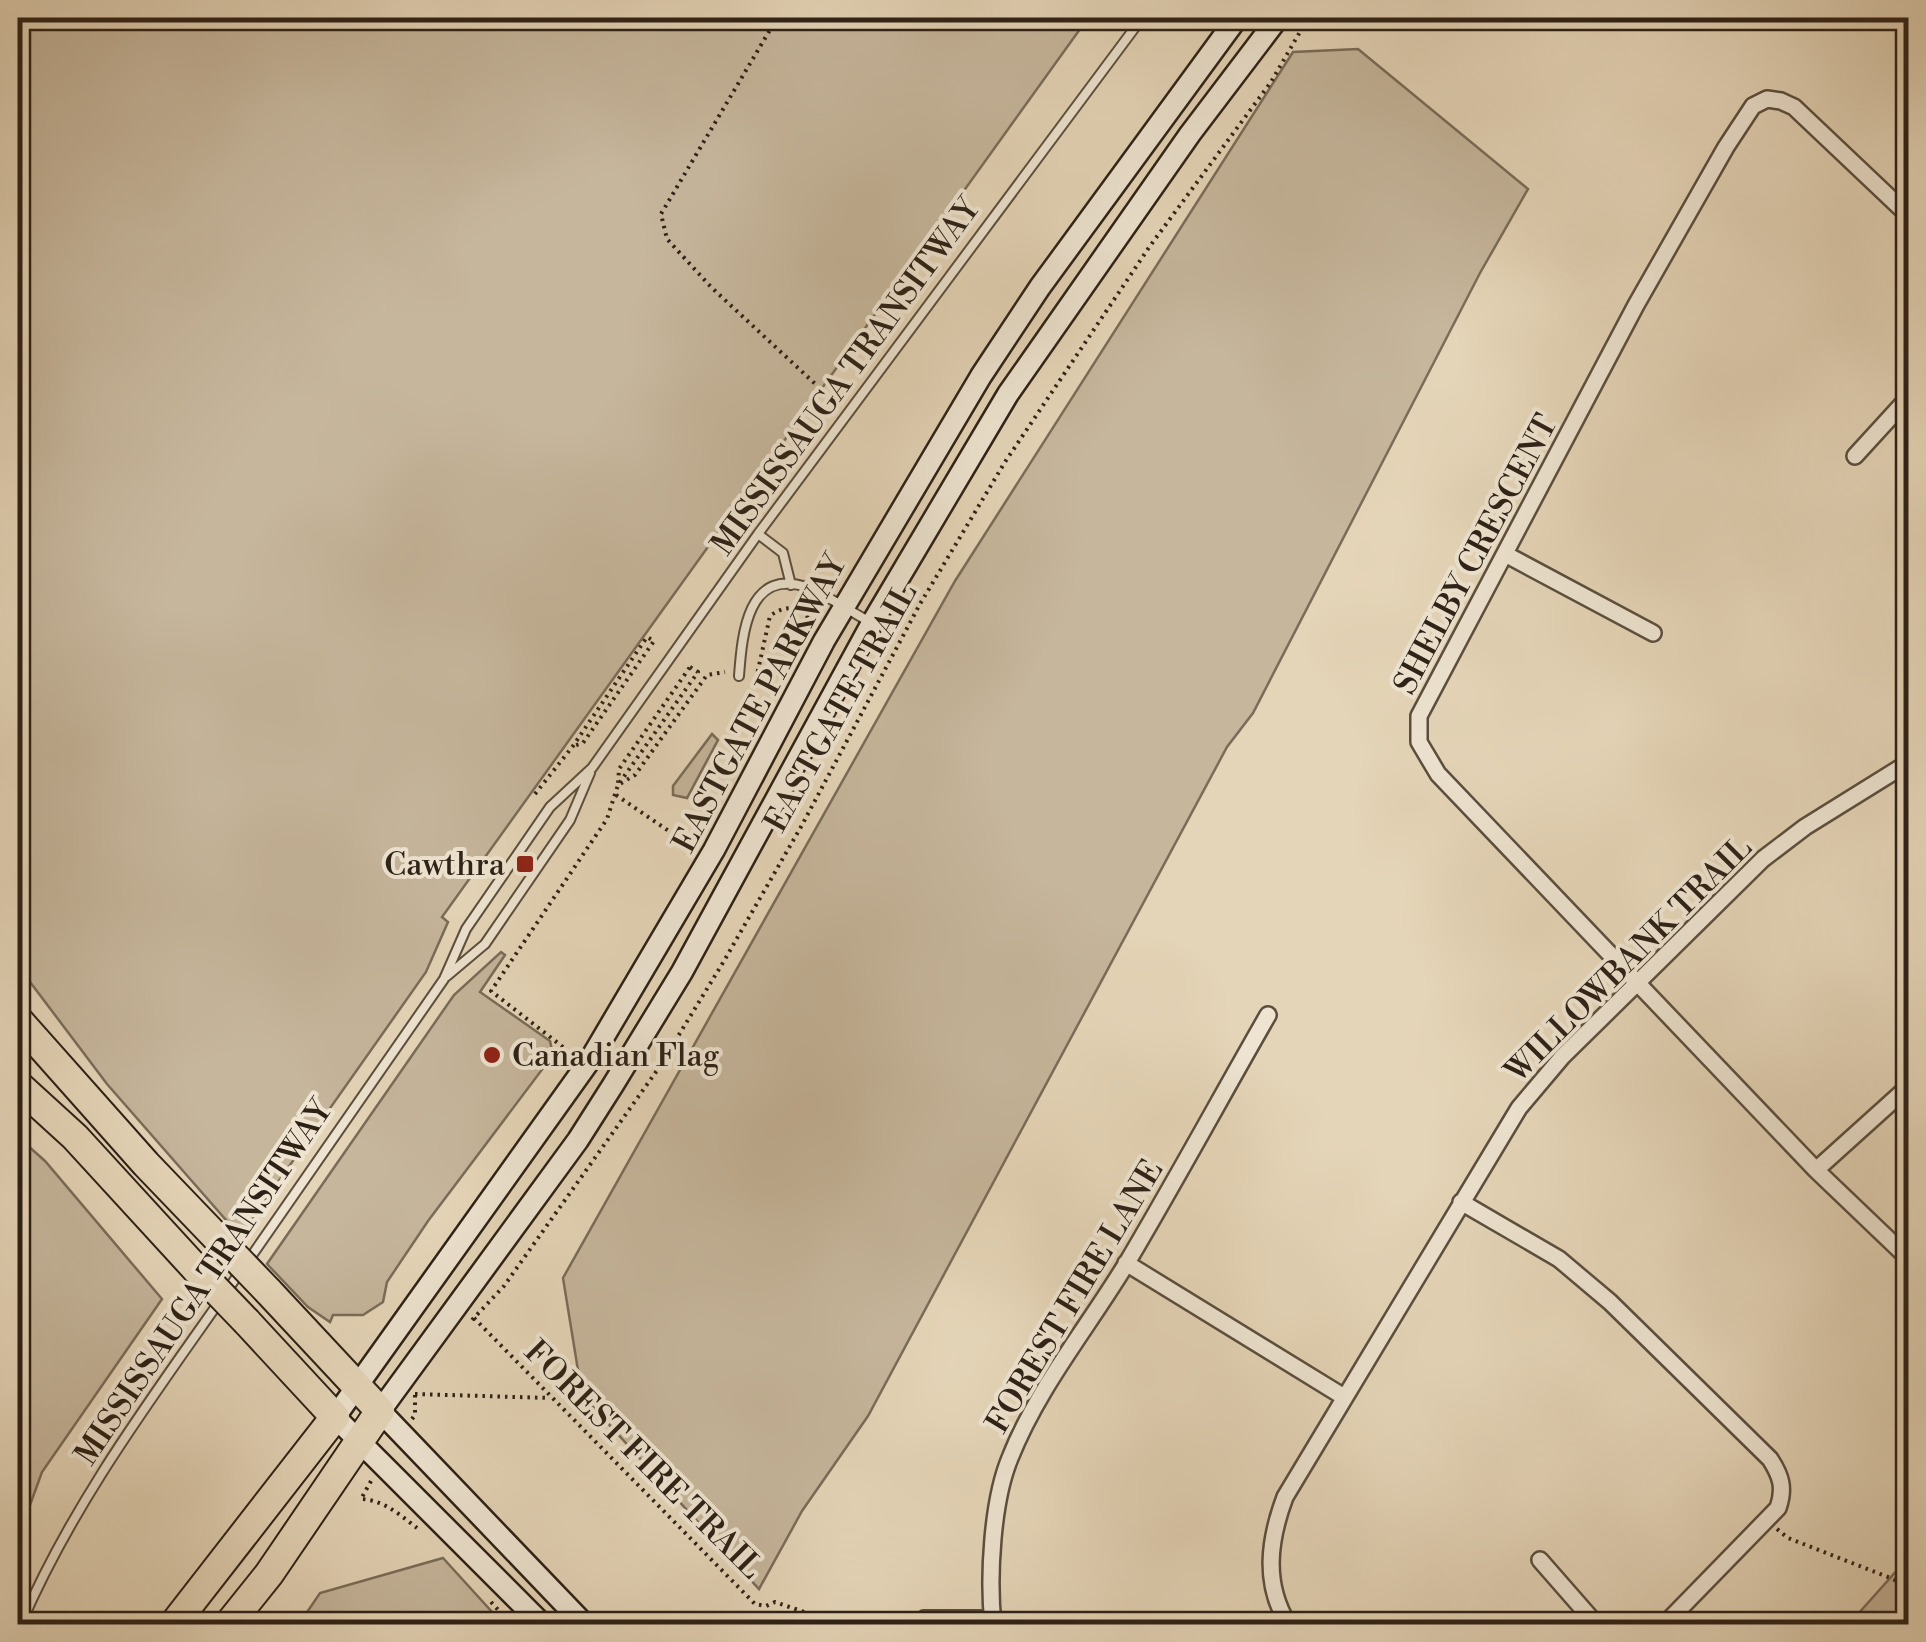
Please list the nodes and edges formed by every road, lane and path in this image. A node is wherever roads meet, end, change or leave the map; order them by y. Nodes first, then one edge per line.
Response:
1 (777, 18) edge
2 (1142, 18) edge
3 (1238, 18) edge
4 (1278, 18) edge
5 (1308, 18) edge
6 (1908, 216) edge
7 (1908, 398) edge
8 (848, 413) junction
9 (1855, 456) dead end
10 (758, 534) junction
11 (1505, 554) junction
12 (791, 584) junction
13 (843, 608) junction
14 (872, 624) junction
15 (1653, 633) dead end
16 (812, 636) dead end
17 (724, 672) dead end
18 (740, 676) dead end
19 (756, 680) dead end
20 (573, 746) junction
21 (1908, 763) edge
22 (592, 768) junction
23 (618, 784) junction
24 (535, 794) dead end
25 (615, 794) junction
26 (682, 840) dead end
27 (444, 979) junction
28 (1637, 983) junction
29 (1268, 1015) dead end
30 (18, 1020) edge
31 (564, 1047) dead end
32 (18, 1084) edge
33 (1908, 1086) edge
34 (1816, 1170) junction
35 (1461, 1202) junction
36 (1908, 1258) edge
37 (1126, 1263) junction
38 (474, 1318) junction
39 (461, 1333) dead end
40 (426, 1379) dead end
41 (356, 1386) junction
42 (415, 1394) junction
43 (1344, 1397) junction
44 (553, 1398) junction
45 (380, 1411) junction
46 (415, 1415) dead end
47 (335, 1417) junction
48 (359, 1444) junction
49 (361, 1496) dead end
50 (1766, 1521) junction
51 (418, 1529) dead end
52 (1540, 1560) dead end
53 (1908, 1588) edge
54 (480, 1590) dead end
55 (924, 1615) dead end
56 (992, 1620) edge
57 (22, 1624) edge
58 (174, 1624) edge
59 (229, 1624) edge
60 (511, 1624) edge
61 (542, 1624) edge
62 (584, 1624) edge
63 (913, 1624) edge
64 (1288, 1624) edge
65 (1596, 1624) edge
66 (1665, 1624) edge

1 - 8 path
2 - 8 lane, MISSISSAUGA TRANSITWAY
3 - 13 main road, EASTGATE PARKWAY
4 - 14 main road, EASTGATE PARKWAY
5 - 38 path, EASTGATE TRAIL
6 - 11 street, SHELBY CRESCENT
7 - 9 street
8 - 10 lane, MISSISSAUGA TRANSITWAY
10 - 12 lane
10 - 22 lane, MISSISSAUGA TRANSITWAY
11 - 15 street
11 - 28 street, SHELBY CRESCENT
12 - 13 lane
12 - 18 lane
13 - 14 lane
13 - 41 main road, EASTGATE PARKWAY
14 - 45 main road, EASTGATE PARKWAY
16 - 19 path
17 - 23 path
20 - 20 path
20 - 24 path
21 - 28 street, WILLOWBANK TRAIL
22 - 27 lane, MISSISSAUGA TRANSITWAY
22 - 27 lane, MISSISSAUGA TRANSITWAY
23 - 23 path
23 - 25 path
25 - 26 path
25 - 31 path
27 - 57 lane, MISSISSAUGA TRANSITWAY
28 - 34 street, SHELBY CRESCENT
28 - 35 street, WILLOWBANK TRAIL
29 - 37 street, FOREST FIRE LANE
30 - 41 highway, bridge
32 - 47 highway, bridge
33 - 34 street
34 - 36 street, SHELBY CRESCENT
35 - 43 street, WILLOWBANK TRAIL
35 - 50 street
37 - 43 street
37 - 56 street, FOREST FIRE LANE
38 - 39 path, EASTGATE TRAIL
38 - 44 path, FOREST FIRE TRAIL
40 - 42 path
41 - 45 highway
41 - 47 main road, EASTGATE PARKWAY
42 - 44 path
42 - 46 path
43 - 64 street
44 - 63 path, FOREST FIRE TRAIL
45 - 48 highway
45 - 62 main road
47 - 48 main road
47 - 58 highway
48 - 59 highway
48 - 61 main road
49 - 51 path
50 - 53 path
50 - 66 street
52 - 65 street
54 - 60 path
55 - 56 lane

